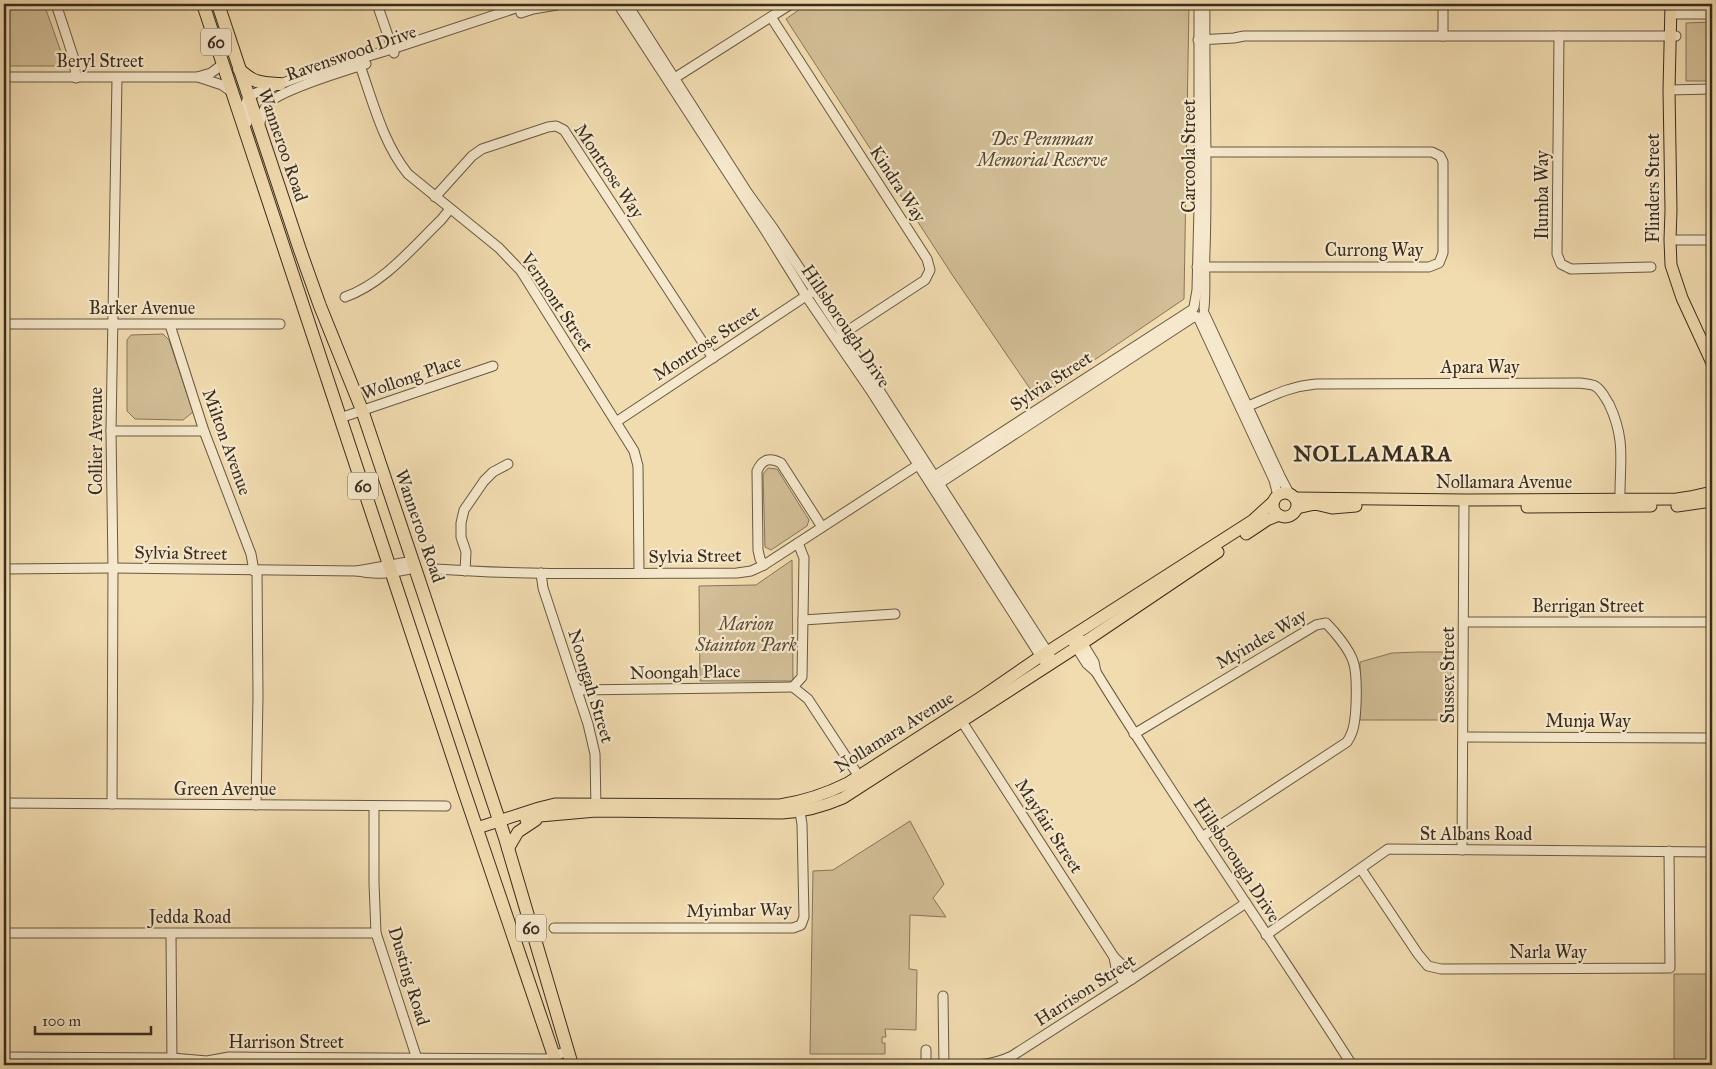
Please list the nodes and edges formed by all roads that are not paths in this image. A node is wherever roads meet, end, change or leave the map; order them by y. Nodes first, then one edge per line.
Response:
1 (56, 4) edge
2 (203, 4) edge
3 (218, 4) edge
4 (377, 4) edge
5 (528, 4) edge
6 (558, 4) edge
7 (618, 4) edge
8 (627, 4) edge
9 (791, 4) edge
10 (1198, 4) edge
11 (1205, 4) edge
12 (1443, 4) edge
13 (1674, 9) edge
14 (1712, 14) edge
15 (771, 17) junction
16 (1202, 36) junction
17 (1444, 36) junction
18 (1559, 36) junction
19 (1673, 37) junction
20 (393, 52) junction
21 (359, 63) junction
22 (223, 64) junction
23 (239, 68) junction
24 (197, 76) junction
25 (4, 77) edge
26 (76, 78) junction
27 (117, 78) junction
28 (671, 80) junction
29 (280, 84) junction
30 (1712, 89) edge
31 (1673, 90) junction
32 (232, 92) junction
33 (248, 96) junction
34 (259, 126) junction
35 (1202, 152) junction
36 (252, 153) junction
37 (435, 197) junction
38 (450, 209) junction
39 (1673, 240) junction
40 (1712, 240) edge
41 (1201, 267) junction
42 (1651, 267) dead end
43 (814, 291) junction
44 (806, 296) junction
45 (345, 297) dead end
46 (1198, 312) junction
47 (4, 324) edge
48 (113, 324) junction
49 (170, 324) junction
50 (280, 324) dead end
51 (839, 337) junction
52 (1712, 348) edge
53 (713, 358) junction
54 (1712, 363) edge
55 (493, 366) dead end
56 (1244, 408) junction
57 (362, 410) junction
58 (340, 418) junction
59 (616, 422) junction
60 (111, 431) junction
61 (204, 431) junction
62 (920, 463) junction
63 (508, 464) dead end
64 (1272, 468) junction
65 (933, 482) junction
66 (1712, 492) edge
67 (1276, 499) junction
68 (1294, 500) junction
69 (1712, 501) edge
70 (1620, 503) junction
71 (1464, 504) junction
72 (1280, 515) junction
73 (822, 528) junction
74 (798, 543) junction
75 (1217, 548) junction
76 (414, 564) junction
77 (764, 565) junction
78 (113, 568) junction
79 (4, 569) edge
80 (390, 569) junction
81 (436, 570) dead end
82 (255, 571) junction
83 (465, 571) junction
84 (541, 573) junction
85 (638, 574) junction
86 (895, 614) dead end
87 (803, 620) junction
88 (1464, 622) junction
89 (1712, 622) edge
90 (1076, 641) junction
91 (1044, 654) junction
92 (1050, 665) junction
93 (793, 687) junction
94 (578, 690) junction
95 (959, 717) junction
96 (1134, 734) junction
97 (1464, 737) junction
98 (1712, 738) edge
99 (861, 779) junction
100 (491, 796) junction
101 (4, 803) edge
102 (112, 804) junction
103 (256, 805) junction
104 (374, 806) junction
105 (446, 806) dead end
106 (596, 807) junction
107 (799, 807) junction
108 (525, 812) junction
109 (544, 816) junction
110 (500, 824) junction
111 (478, 831) junction
112 (1202, 837) junction
113 (508, 849) junction
114 (1462, 850) junction
115 (1669, 851) junction
116 (1712, 852) edge
117 (1361, 869) junction
118 (1246, 903) junction
119 (554, 928) dead end
120 (4, 933) edge
121 (376, 933) junction
122 (172, 934) junction
123 (1266, 935) junction
124 (1114, 957) junction
125 (1132, 979) junction
126 (1124, 984) junction
127 (943, 996) dead end
128 (926, 1050) dead end
129 (4, 1057) edge
130 (570, 1059) edge
131 (172, 1061) edge
132 (418, 1062) edge
133 (465, 1062) edge
134 (556, 1062) edge
135 (227, 1063) edge
136 (346, 1063) edge
137 (4, 1064) edge
138 (68, 1065) edge
139 (93, 1065) edge
140 (189, 1065) edge
141 (425, 1065) edge
142 (596, 1065) edge
143 (918, 1065) edge
144 (927, 1065) edge
145 (944, 1065) edge
146 (992, 1065) edge
147 (1352, 1065) edge

1 - 26 street
2 - 22 highway, Wanneroo Road / 60
3 - 23 highway, Wanneroo Road / 60
4 - 20 street
5 - 20 street, Ravenswood Drive
6 - 20 street, Ravenswood Drive
7 - 28 street, Hillsborough Drive
8 - 28 street, Hillsborough Drive
9 - 15 street
10 - 16 street, Carcoola Street
11 - 16 street, Carcoola Street
12 - 17 street
13 - 14 street
13 - 19 main road, Flinders Street
15 - 28 street
15 - 51 street, Kindra Way
16 - 17 street
16 - 35 street, Carcoola Street
17 - 18 street
18 - 19 street
18 - 42 street, Ilumba Way
19 - 31 main road, Flinders Street
20 - 21 street, Ravenswood Drive
21 - 29 street, Ravenswood Drive
21 - 34 street, Ravenswood Drive
21 - 37 street, Vermont Street
22 - 24 street, Beryl Street
22 - 32 highway, Wanneroo Road / 60
23 - 29 highway
23 - 33 highway, Wanneroo Road / 60
24 - 27 street, Beryl Street
24 - 32 street, Beryl Street
25 - 26 street, Beryl Street
26 - 27 street, Beryl Street
27 - 48 street, Collier Avenue
28 - 43 street, Hillsborough Drive
28 - 44 street, Hillsborough Drive
29 - 33 street, Ravenswood Drive
30 - 31 street
31 - 39 main road, Flinders Street
32 - 36 highway, Wanneroo Road / 60
33 - 34 highway, Wanneroo Road / 60
33 - 36 street
34 - 57 highway, Wanneroo Road / 60
35 - 41 street, Carcoola Street
35 - 41 street, Currong Way
36 - 58 highway, Wanneroo Road / 60
37 - 38 street, Vermont Street
37 - 53 street, Montrose Way
38 - 45 street
38 - 59 street, Vermont Street
39 - 40 street
39 - 52 main road, Flinders Street
39 - 54 main road, Flinders Street
41 - 46 street, Carcoola Street
43 - 44 street, Montrose Street
43 - 51 street, Hillsborough Drive
44 - 51 street, Hillsborough Drive
44 - 53 street, Montrose Street
46 - 56 street, Carcoola Street
46 - 65 street, Sylvia Street
47 - 48 street, Barker Avenue
48 - 49 street, Barker Avenue
48 - 60 street, Collier Avenue
49 - 50 street, Barker Avenue
49 - 61 street, Milton Avenue
51 - 62 street, Hillsborough Drive
53 - 59 street, Montrose Street
55 - 57 street, Wollong Place
56 - 64 street, Carcoola Street
56 - 70 street, Apara Way
57 - 58 street, Wollong Place
57 - 76 highway, Wanneroo Road / 60
58 - 80 highway, Wanneroo Road / 60
59 - 85 street, Vermont Street
60 - 61 street
60 - 78 street, Collier Avenue
61 - 82 street, Milton Avenue
62 - 65 street, Hillsborough Drive
62 - 73 street, Sylvia Street
63 - 83 street
64 - 67 street, Carcoola Street
64 - 68 street, Carcoola Street
65 - 91 street, Hillsborough Drive
66 - 70 main road, Nollamara Avenue
67 - 68 main road
67 - 72 main road
67 - 75 main road, Nollamara Avenue
68 - 71 main road, Nollamara Avenue
68 - 72 main road
69 - 70 main road, Nollamara Avenue
70 - 71 main road, Nollamara Avenue
71 - 88 street, Sussex Street
72 - 75 main road, Nollamara Avenue
73 - 74 street, Sylvia Street
73 - 77 street
74 - 77 street, Sylvia Street
74 - 87 street
75 - 90 main road, Nollamara Avenue
76 - 80 street, Sylvia Street
76 - 100 highway, Wanneroo Road / 60
77 - 85 street, Sylvia Street
78 - 79 street, Sylvia Street
78 - 82 street, Sylvia Street
78 - 102 street, Collier Avenue
80 - 82 street, Sylvia Street
80 - 111 highway, Wanneroo Road / 60
81 - 83 street, Sylvia Street
82 - 103 street, Milton Avenue
83 - 84 street, Sylvia Street
84 - 85 street, Sylvia Street
84 - 94 street, Noongah Street
86 - 87 street
87 - 93 street
88 - 89 street, Berrigan Street
88 - 97 street, Sussex Street
90 - 91 main road, Nollamara Avenue
90 - 92 main road, Nollamara Avenue
90 - 96 street, Hillsborough Drive
91 - 92 street, Hillsborough Drive
91 - 95 main road, Nollamara Avenue
92 - 95 main road, Nollamara Avenue
93 - 94 street, Noongah Place
93 - 99 street
94 - 106 street, Noongah Street
95 - 99 main road, Nollamara Avenue
95 - 124 street, Mayfair Street
96 - 112 street, Hillsborough Drive
96 - 112 street, Myindee Way
97 - 98 street, Munja Way
97 - 114 street, Sussex Street
99 - 107 main road, Nollamara Avenue
100 - 108 main road
100 - 110 highway, Wanneroo Road / 60
101 - 102 street, Green Avenue
102 - 103 street, Green Avenue
103 - 104 street, Green Avenue
104 - 105 street, Green Avenue
104 - 121 street, Dusting Road
106 - 107 main road, Nollamara Avenue
106 - 108 main road, Nollamara Avenue
106 - 109 main road, Nollamara Avenue
107 - 119 street, Myimbar Way
108 - 110 main road, Nollamara Avenue
109 - 110 main road, Nollamara Avenue
109 - 113 main road
110 - 111 main road, Nollamara Avenue
110 - 113 highway, Wanneroo Road / 60
111 - 134 highway, Wanneroo Road / 60
112 - 118 street, Hillsborough Drive
113 - 130 highway, Wanneroo Road / 60
114 - 115 street, St Albans Road
114 - 117 street, St Albans Road
115 - 116 street, St Albans Road
115 - 117 street, Narla Way
117 - 123 street, St Albans Road
118 - 123 street, Hillsborough Drive
118 - 125 street, Harrison Street
120 - 122 street, Jedda Road
121 - 122 street, Jedda Road
121 - 132 street, Dusting Road
122 - 131 street
123 - 147 street, Hillsborough Drive
124 - 125 street, Mayfair Street
124 - 126 street, Mayfair Street
125 - 126 street, Harrison Street
126 - 146 street, Harrison Street
127 - 145 street
128 - 144 street
129 - 131 street, Harrison Street
130 - 134 street, Harrison Street
131 - 135 street, Harrison Street
131 - 139 street, Harrison Street
131 - 140 street, Harrison Street
132 - 133 street, Harrison Street
132 - 136 street, Harrison Street
132 - 141 street, Harrison Street
133 - 134 street, Harrison Street
135 - 136 street, Harrison Street
137 - 138 street
142 - 143 street
144 - 145 street, Harrison Street
145 - 146 street, Harrison Street

